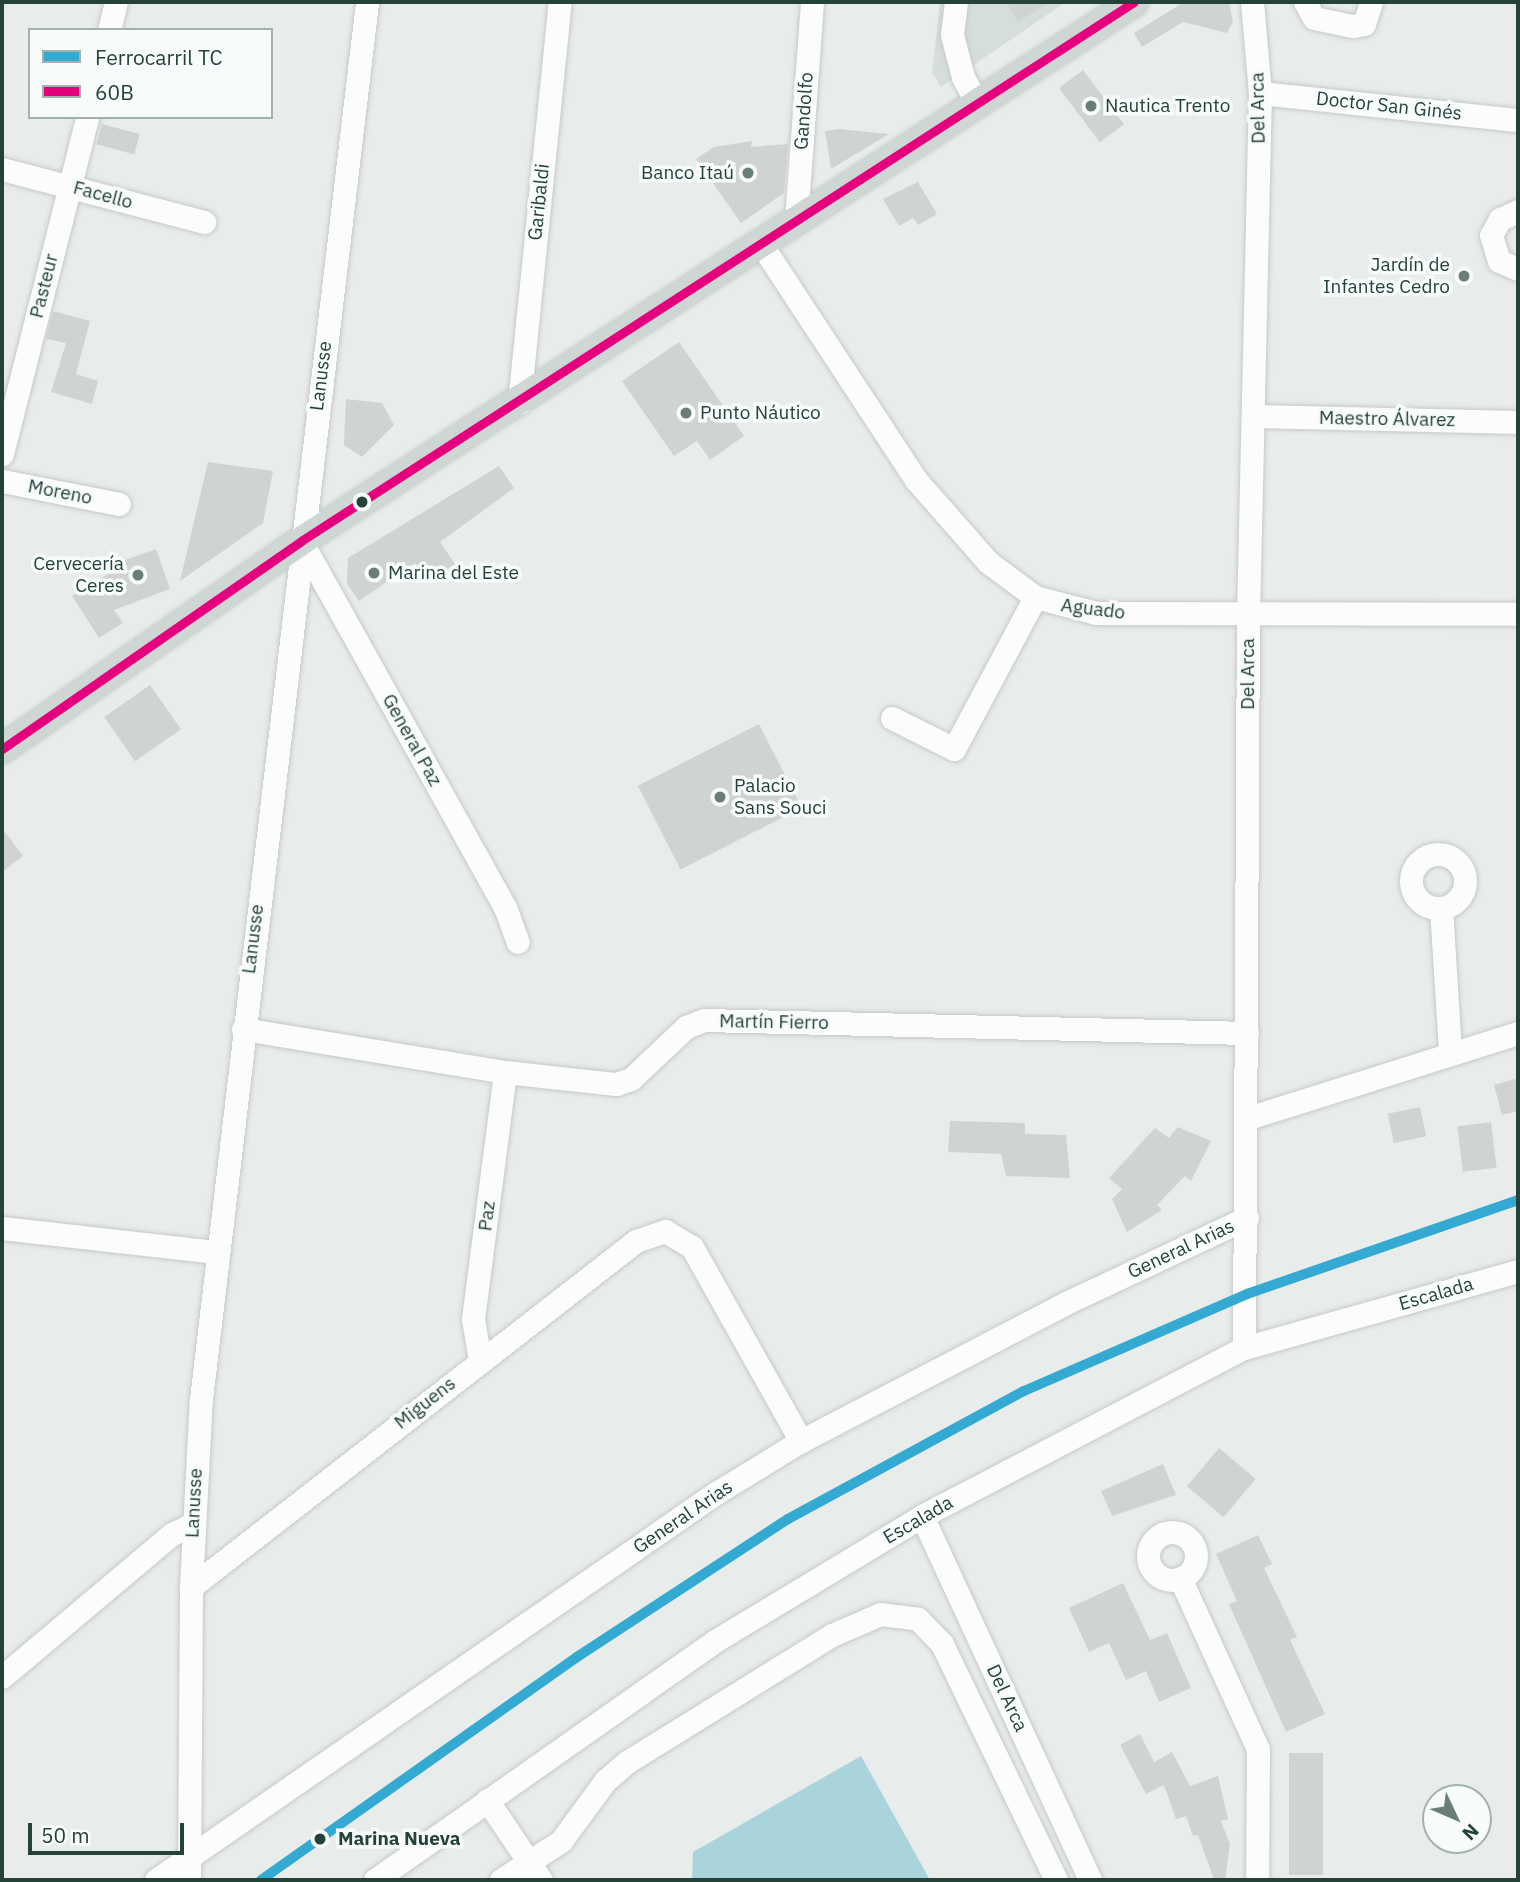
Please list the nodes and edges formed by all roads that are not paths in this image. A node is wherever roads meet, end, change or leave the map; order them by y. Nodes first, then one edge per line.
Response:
1 (116, 2) edge
2 (367, 2) edge
3 (560, 2) edge
4 (812, 2) edge
5 (956, 2) edge
6 (1134, 2) edge
7 (1252, 2) edge
8 (1305, 2) edge
9 (1371, 2) edge
10 (110, 28) edge
11 (1260, 93) junction
12 (977, 103) junction
13 (86, 119) edge
14 (1518, 120) edge
15 (2, 169) edge
16 (69, 187) junction
17 (1518, 211) edge
18 (796, 220) junction
19 (204, 222) dead end
20 (761, 244) junction
21 (1518, 269) edge
22 (519, 403) junction
23 (1255, 416) junction
24 (1518, 422) edge
25 (2, 454) edge
26 (2, 481) edge
27 (119, 504) dead end
28 (301, 541) junction
29 (1035, 597) junction
30 (1518, 614) edge
31 (1248, 617) junction
32 (892, 718) dead end
33 (2, 749) edge
34 (1441, 908) dead end
35 (518, 942) dead end
36 (243, 1029) junction
37 (1247, 1033) junction
38 (1518, 1033) edge
39 (1450, 1052) junction
40 (505, 1072) junction
41 (1248, 1118) junction
42 (1247, 1218) junction
43 (2, 1228) edge
44 (215, 1252) junction
45 (1518, 1272) edge
46 (1244, 1348) junction
47 (480, 1360) junction
48 (801, 1441) junction
49 (922, 1516) junction
50 (192, 1524) junction
51 (1180, 1578) dead end
52 (191, 1587) junction
53 (2, 1677) edge
54 (487, 1800) junction
55 (189, 1869) edge
56 (535, 1872) edge
57 (156, 1880) edge
58 (375, 1880) edge
59 (501, 1880) edge
60 (1056, 1880) edge
61 (1090, 1880) edge
62 (1257, 1880) edge

1 - 10 street
2 - 28 street, Lanusse
3 - 22 street, Garibaldi
4 - 18 street, Gandolfo
5 - 12 street
6 - 12 main road
7 - 11 street, Del Arca
8 - 9 street
11 - 14 street, Doctor San Ginés
11 - 23 street, Del Arca
12 - 18 main road
13 - 16 street, Pasteur
15 - 16 street, Facello
16 - 19 street, Facello
16 - 25 street, Pasteur
17 - 21 street
18 - 20 main road
20 - 22 main road
20 - 29 street, Aguado
22 - 28 main road
23 - 24 street, Maestro Álvarez
23 - 31 street, Del Arca
26 - 27 street, Moreno
28 - 33 main road
28 - 35 street, General Paz
28 - 36 street, Lanusse
29 - 31 street, Aguado
29 - 32 street
30 - 31 street, Aguado
31 - 37 street, Del Arca
34 - 39 street
36 - 40 street, Martín Fierro
36 - 44 street, Lanusse
37 - 40 street, Martín Fierro
37 - 41 street, Del Arca
38 - 39 street
39 - 41 street
40 - 47 street, Paz
41 - 42 street, Del Arca
42 - 46 street, Del Arca
42 - 48 street, General Arias
43 - 44 street
44 - 50 street, Lanusse
45 - 46 street, Escalada
46 - 49 street, Escalada
47 - 48 street, Miguens
47 - 52 street, Miguens
48 - 55 street, General Arias
49 - 54 street, Escalada
49 - 61 street, Del Arca
50 - 52 street, Lanusse
50 - 53 street
51 - 62 street
52 - 55 street, Lanusse
54 - 56 street
54 - 58 street, Escalada
55 - 57 street, General Arias
56 - 59 street
56 - 60 street

